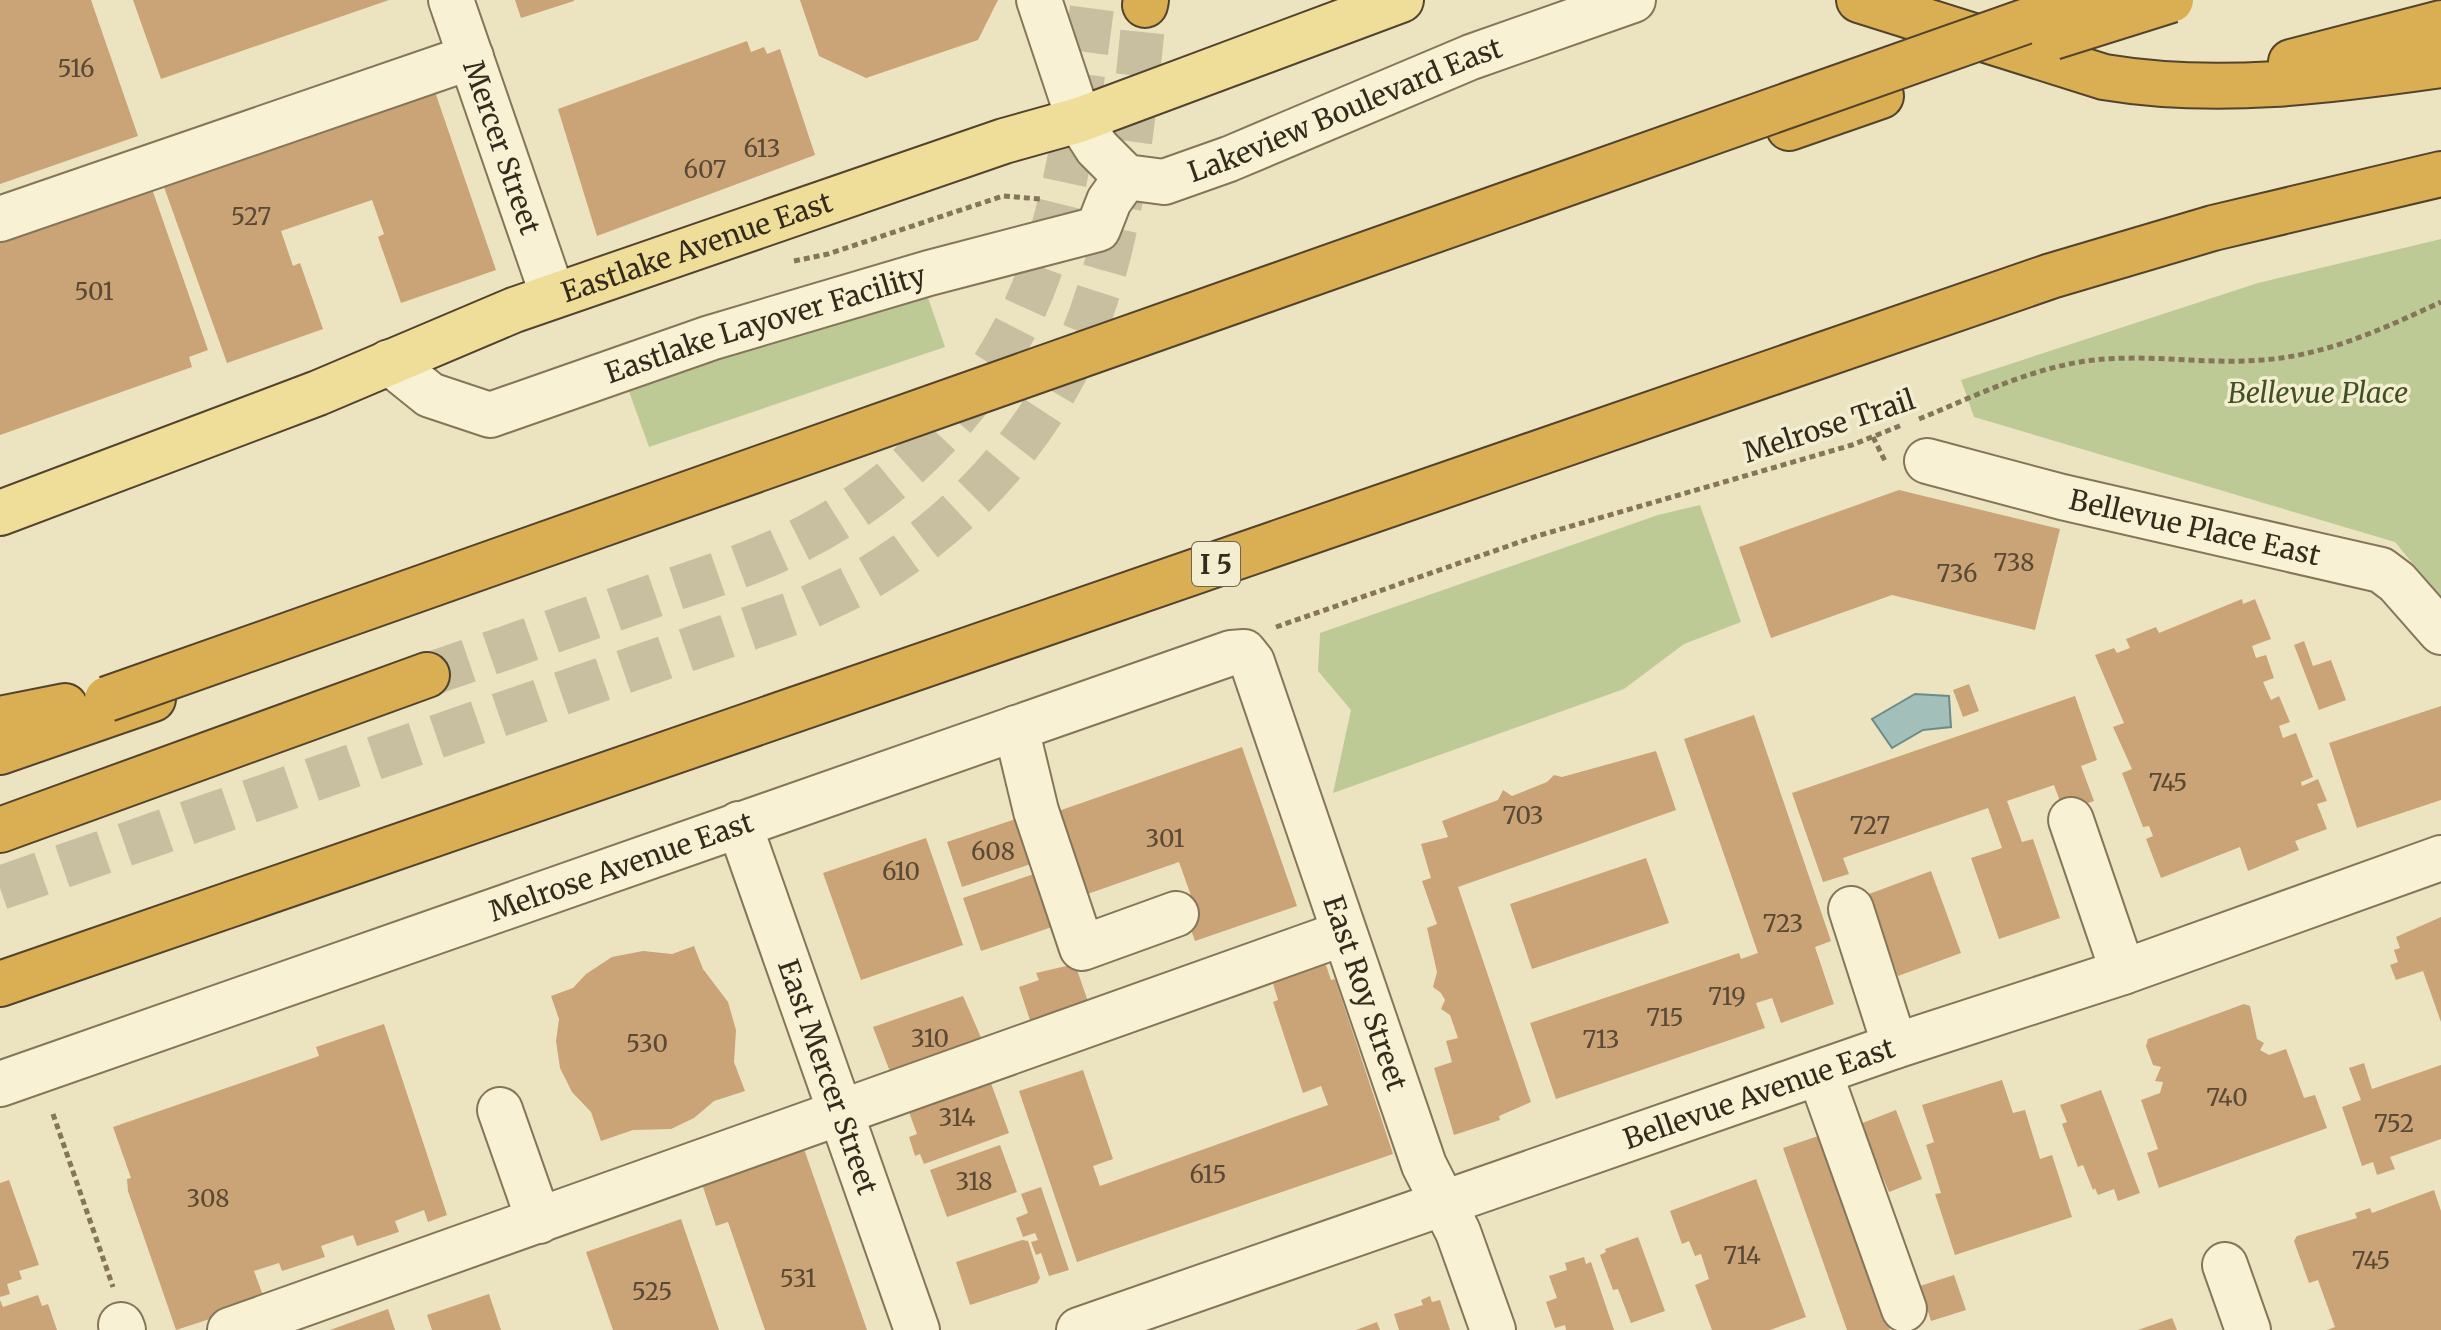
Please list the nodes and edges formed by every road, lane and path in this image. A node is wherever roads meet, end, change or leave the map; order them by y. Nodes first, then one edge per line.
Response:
1 (451, 0) edge
2 (1039, 0) edge
3 (1401, 0) edge
4 (1633, 0) edge
5 (1859, 0) edge
6 (2086, 0) edge
7 (2171, 0) edge
8 (2441, 23) edge
9 (471, 57) junction
10 (2441, 65) edge
11 (2187, 86) junction
12 (1079, 120) junction
13 (2441, 174) edge
14 (1126, 177) junction
15 (0, 219) edge
16 (553, 296) junction
17 (2441, 302) edge
18 (389, 362) junction
19 (1927, 461) dead end
20 (0, 513) edge
21 (2441, 632) edge
22 (1244, 652) junction
23 (427, 675) tunnel mouth
24 (107, 699) junction
25 (0, 719) edge
26 (1016, 728) junction
27 (0, 736) edge
28 (0, 752) edge
29 (2071, 820) dead end
30 (739, 824) junction
31 (0, 830) edge
32 (2441, 858) edge
33 (1851, 909) dead end
34 (1176, 914) dead end
35 (1344, 933) junction
36 (2123, 972) junction
37 (0, 984) edge
38 (1895, 1046) junction
39 (1820, 1074) junction
40 (0, 1084) edge
41 (500, 1110) dead end
42 (53, 1114) dead end
43 (843, 1114) junction
44 (1444, 1202) junction
45 (539, 1221) junction
46 (2225, 1265) dead end
47 (1904, 1309) dead end
48 (120, 1315) edge
49 (234, 1329) edge
50 (917, 1330) edge
51 (1079, 1330) edge
52 (1493, 1330) edge
53 (2248, 1330) edge

1 - 9 street, Mercer Street
2 - 12 street
3 - 12 main road, Eastlake Avenue East
4 - 14 street, Lakeview Boulevard East
5 - 11 highway
6 - 24 highway, bridge
7 - 28 highway, bridge
8 - 11 highway
9 - 15 street
9 - 16 street, Mercer Street
10 - 11 highway
12 - 14 street
12 - 16 main road, Eastlake Avenue East
13 - 37 highway, I 5
14 - 18 street, Eastlake Layover Facility
16 - 18 main road, Eastlake Avenue East
17 - 22 path, Melrose Trail
18 - 20 main road, Eastlake Avenue East
19 - 21 street, Bellevue Place East
22 - 26 street, Melrose Avenue East
22 - 35 street, East Roy Street
23 - 31 highway
24 - 25 highway
24 - 27 highway
26 - 30 street, Melrose Avenue East
26 - 34 street
29 - 36 street
30 - 40 street, Melrose Avenue East
30 - 43 street, East Mercer Street
32 - 36 street, Bellevue Avenue East
33 - 38 street
35 - 43 street
35 - 44 street, East Roy Street
36 - 38 street, Bellevue Avenue East
38 - 39 street, Bellevue Avenue East
39 - 44 street, Bellevue Avenue East
39 - 47 street
41 - 45 street
42 - 48 path
43 - 45 street
43 - 50 street, East Mercer Street
44 - 51 street, Bellevue Avenue East
44 - 52 street, East Roy Street
45 - 49 street
46 - 53 street

